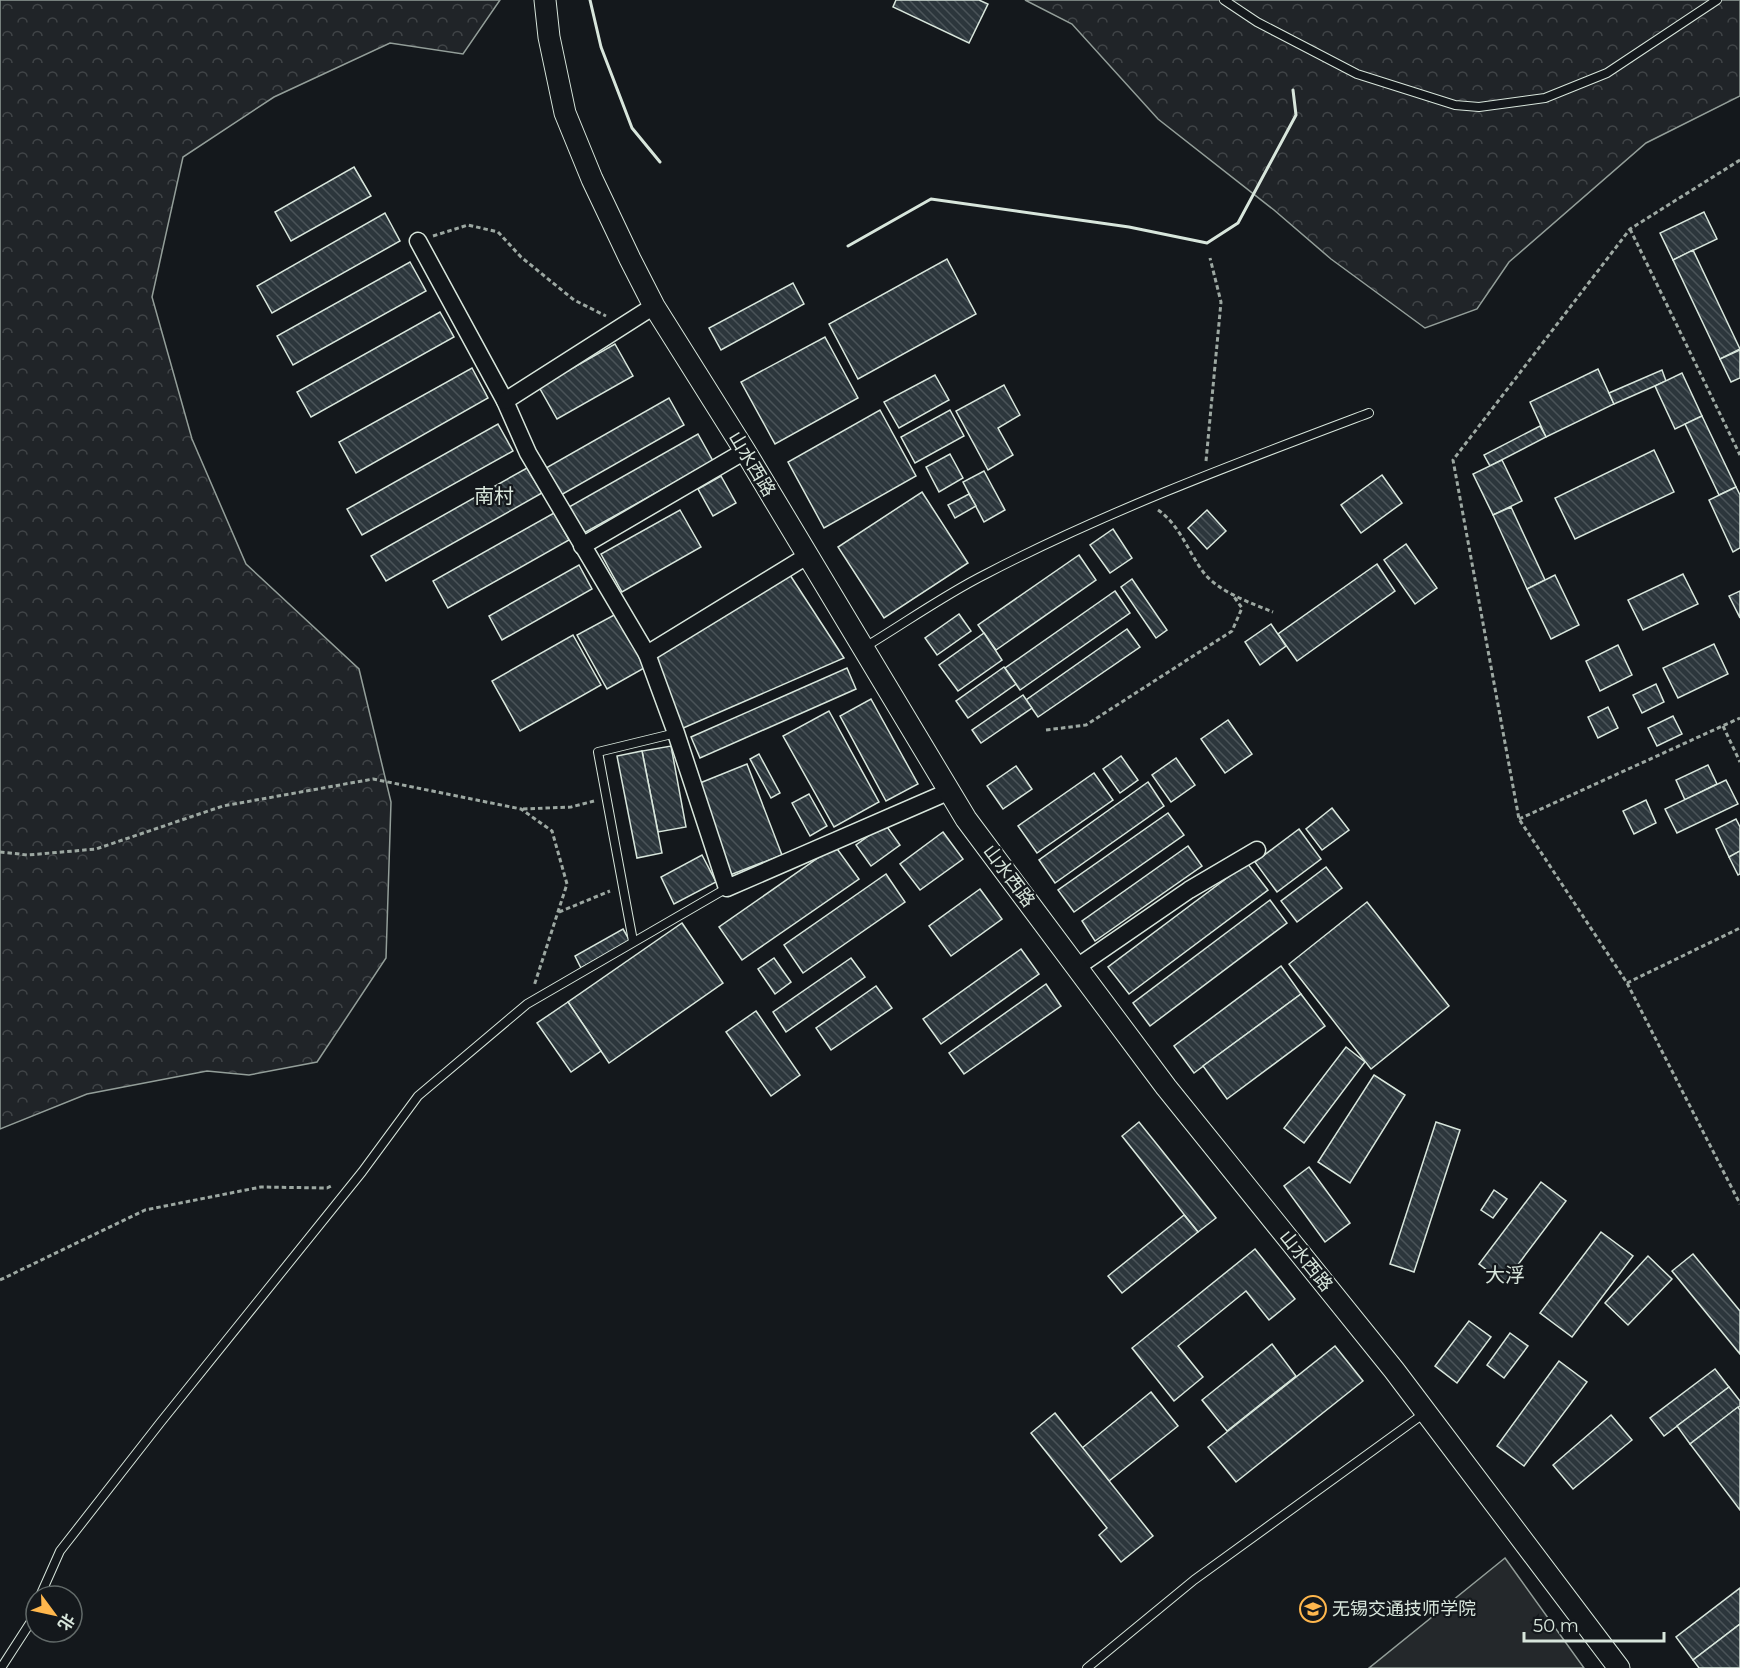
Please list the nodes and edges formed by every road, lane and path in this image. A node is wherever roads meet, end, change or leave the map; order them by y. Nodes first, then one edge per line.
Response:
1 (545, 0) edge
2 (1224, 0) edge
3 (1717, 0) edge
4 (1740, 160) edge
5 (1630, 229) junction
6 (418, 242) joint
7 (1210, 258) dead end
8 (654, 306) junction
9 (624, 325) junction
10 (505, 401) junction
11 (1369, 413) dead end
12 (745, 451) junction
13 (1740, 456) edge
14 (1205, 474) junction
15 (1145, 500) junction
16 (582, 546) junction
17 (807, 556) junction
18 (1232, 594) junction
19 (1273, 612) dead end
20 (864, 648) junction
21 (646, 654) junction
22 (1740, 718) edge
23 (1723, 726) junction
24 (1046, 730) dead end
25 (676, 733) junction
26 (1740, 762) edge
27 (950, 791) junction
28 (606, 796) junction
29 (521, 809) junction
30 (1519, 819) junction
31 (1257, 850) dead end
32 (0, 852) edge
33 (622, 886) junction
34 (726, 888) junction
35 (559, 912) junction
36 (1740, 928) edge
37 (633, 941) junction
38 (1077, 967) junction
39 (1627, 983) junction
40 (527, 1004) junction
41 (362, 1172) junction
42 (1740, 1204) edge
43 (0, 1280) edge
44 (1425, 1412) junction
45 (45, 1584) edge
46 (24, 1632) edge
47 (1, 1668) edge
48 (1087, 1668) edge
49 (1619, 1668) edge

1 - 8 street, 山水西路
2 - 3 lane
4 - 5 path
5 - 13 path
5 - 30 path
6 - 9 path
6 - 10 street
7 - 14 path
8 - 9 street
8 - 12 street, 山水西路
9 - 10 street
10 - 16 street
11 - 14 lane
12 - 16 street
12 - 17 street, 山水西路
14 - 15 lane
15 - 18 path
15 - 20 lane
16 - 21 street
17 - 20 street, 山水西路
17 - 21 street
18 - 19 path
18 - 24 path
20 - 27 street, 山水西路
21 - 25 street
22 - 23 path
23 - 26 path
23 - 30 path
25 - 28 lane
25 - 34 street
27 - 34 street
27 - 38 street, 山水西路
28 - 29 path
28 - 33 lane
29 - 32 path
29 - 35 path
30 - 39 path
31 - 38 street
33 - 35 path
33 - 37 lane
34 - 37 lane
35 - 40 path
36 - 39 path
37 - 40 lane
38 - 44 street, 山水西路
39 - 42 path
40 - 41 lane
41 - 43 path
41 - 45 lane
44 - 48 lane
44 - 49 street, 山水西路
46 - 47 lane

